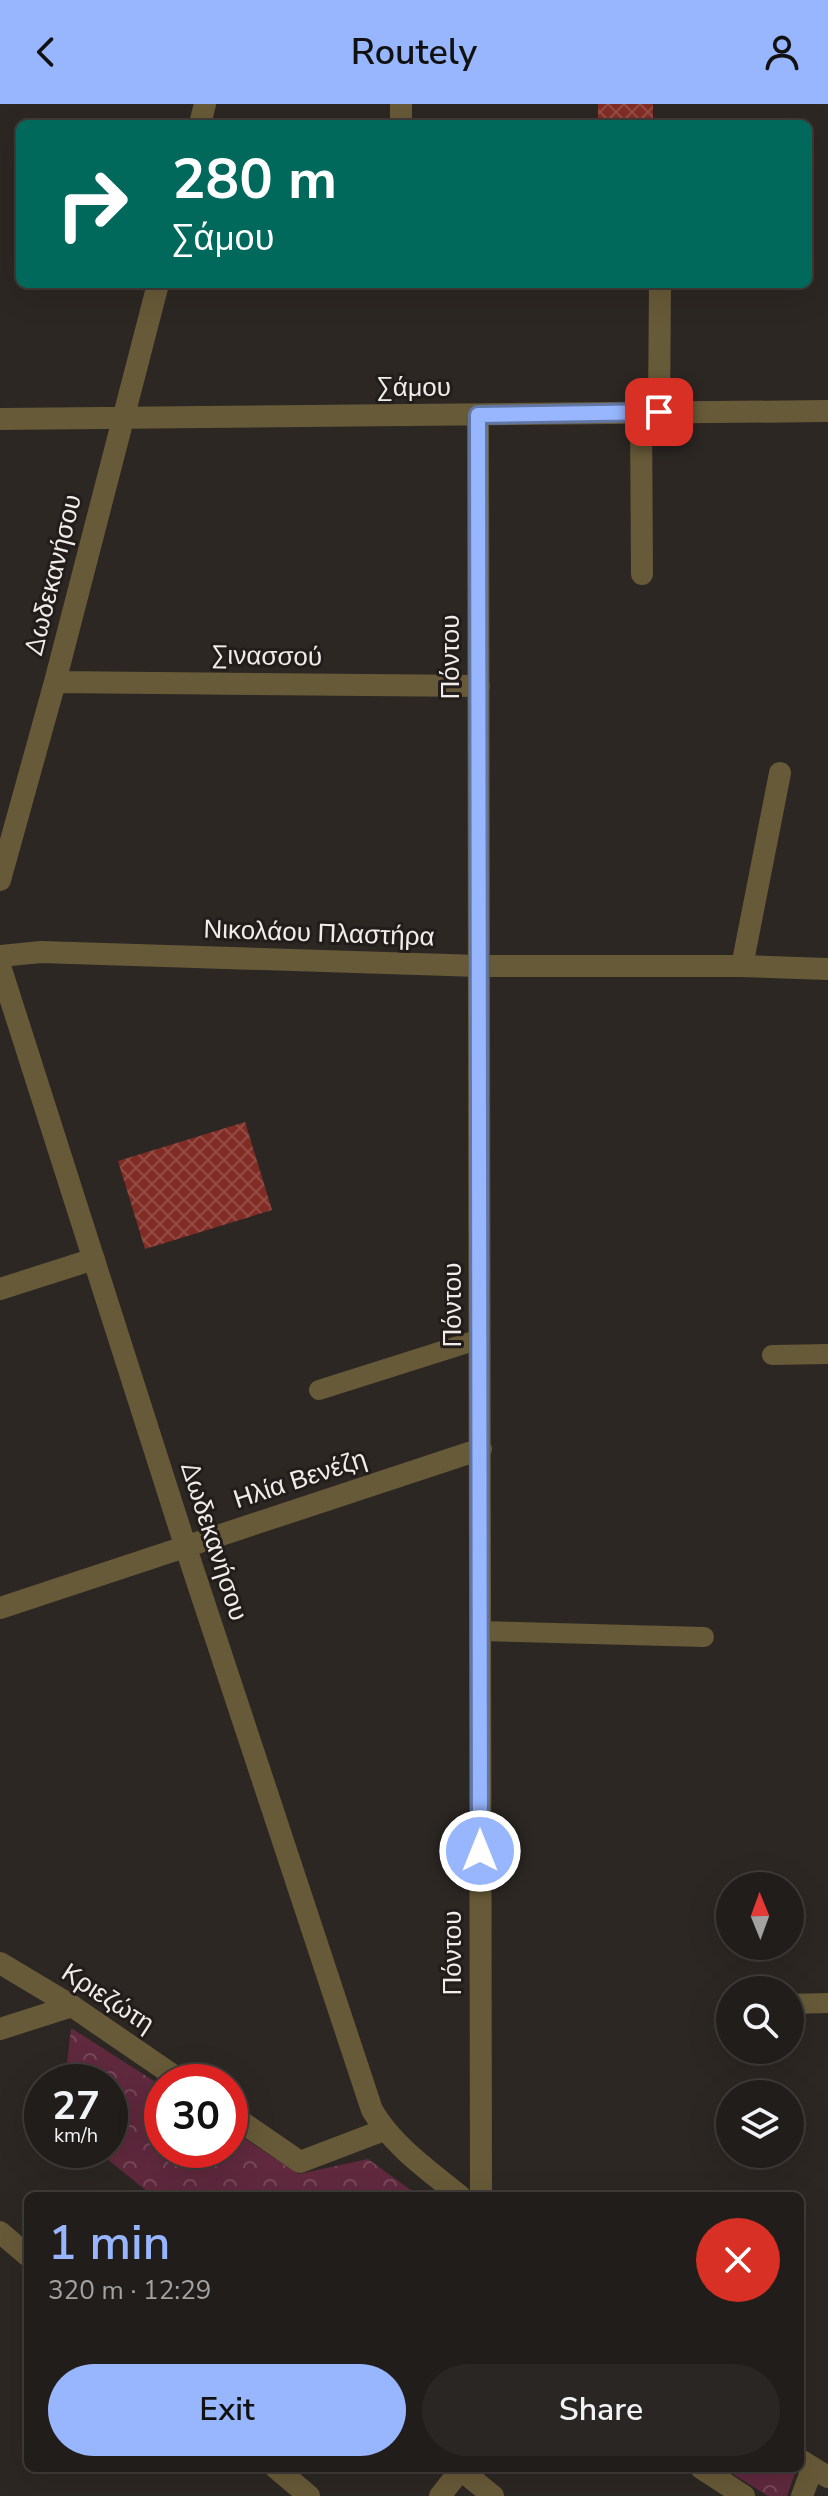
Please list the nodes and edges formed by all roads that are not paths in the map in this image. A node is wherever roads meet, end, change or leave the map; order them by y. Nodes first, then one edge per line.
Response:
1 (157, 288) edge
2 (660, 288) edge
3 (828, 411) edge
4 (650, 412) junction
5 (478, 415) junction
6 (123, 417) junction
7 (0, 419) edge
8 (642, 574) dead end
9 (55, 682) junction
10 (479, 686) junction
11 (780, 773) dead end
12 (0, 880) edge
13 (0, 956) edge
14 (0, 966) edge
15 (479, 966) junction
16 (742, 966) junction
17 (828, 969) edge
18 (94, 1259) junction
19 (0, 1289) edge
20 (480, 1339) junction
21 (828, 1354) edge
22 (772, 1355) dead end
23 (319, 1390) dead end
24 (481, 1449) junction
25 (185, 1545) junction
26 (0, 1608) edge
27 (480, 1631) junction
28 (704, 1637) dead end
29 (0, 1963) edge
30 (828, 2003) edge
31 (804, 2004) edge
32 (72, 2006) junction
33 (0, 2029) edge
34 (157, 2064) edge
35 (248, 2126) edge
36 (384, 2130) junction
37 (455, 2192) edge
38 (481, 2192) edge
39 (0, 2232) edge
40 (24, 2253) edge
41 (813, 2469) edge
42 (281, 2472) edge
43 (460, 2472) edge
44 (465, 2472) edge
45 (707, 2472) edge
46 (309, 2496) edge
47 (440, 2496) edge
48 (493, 2496) edge
49 (744, 2496) edge
50 (802, 2496) edge

1 - 6 street, Δωδεκανήσου
2 - 4 street
3 - 4 street, Σάμου
4 - 5 street, Σάμου
4 - 8 street
5 - 6 street, Σάμου
5 - 10 street, Πόντου
6 - 7 street, Σάμου
6 - 9 street, Δωδεκανήσου
9 - 10 street, Σινασσού
9 - 12 street, Δωδεκανήσου
10 - 15 street, Πόντου
11 - 16 street
13 - 15 street, Νικολάου Πλαστήρα
14 - 18 street, Δωδεκανήσου
15 - 16 street, Νικολάου Πλαστήρα
15 - 20 street, Πόντου
16 - 17 street, Νικολάου Πλαστήρα
18 - 19 street
18 - 25 street, Δωδεκανήσου
20 - 23 lane
20 - 24 street, Πόντου
21 - 22 lane
24 - 25 street, Ηλία Βενέζη
24 - 27 street, Πόντου
25 - 26 street, Ηλία Βενέζη
25 - 36 street, Δωδεκανήσου
27 - 28 lane
27 - 38 street, Πόντου
29 - 32 street, Κριεζώτη
30 - 31 lane
32 - 33 street
32 - 34 street, Κριεζώτη
35 - 36 street
36 - 37 street
39 - 40 street
41 - 50 street
42 - 46 street
43 - 47 street
44 - 48 street
45 - 49 street

